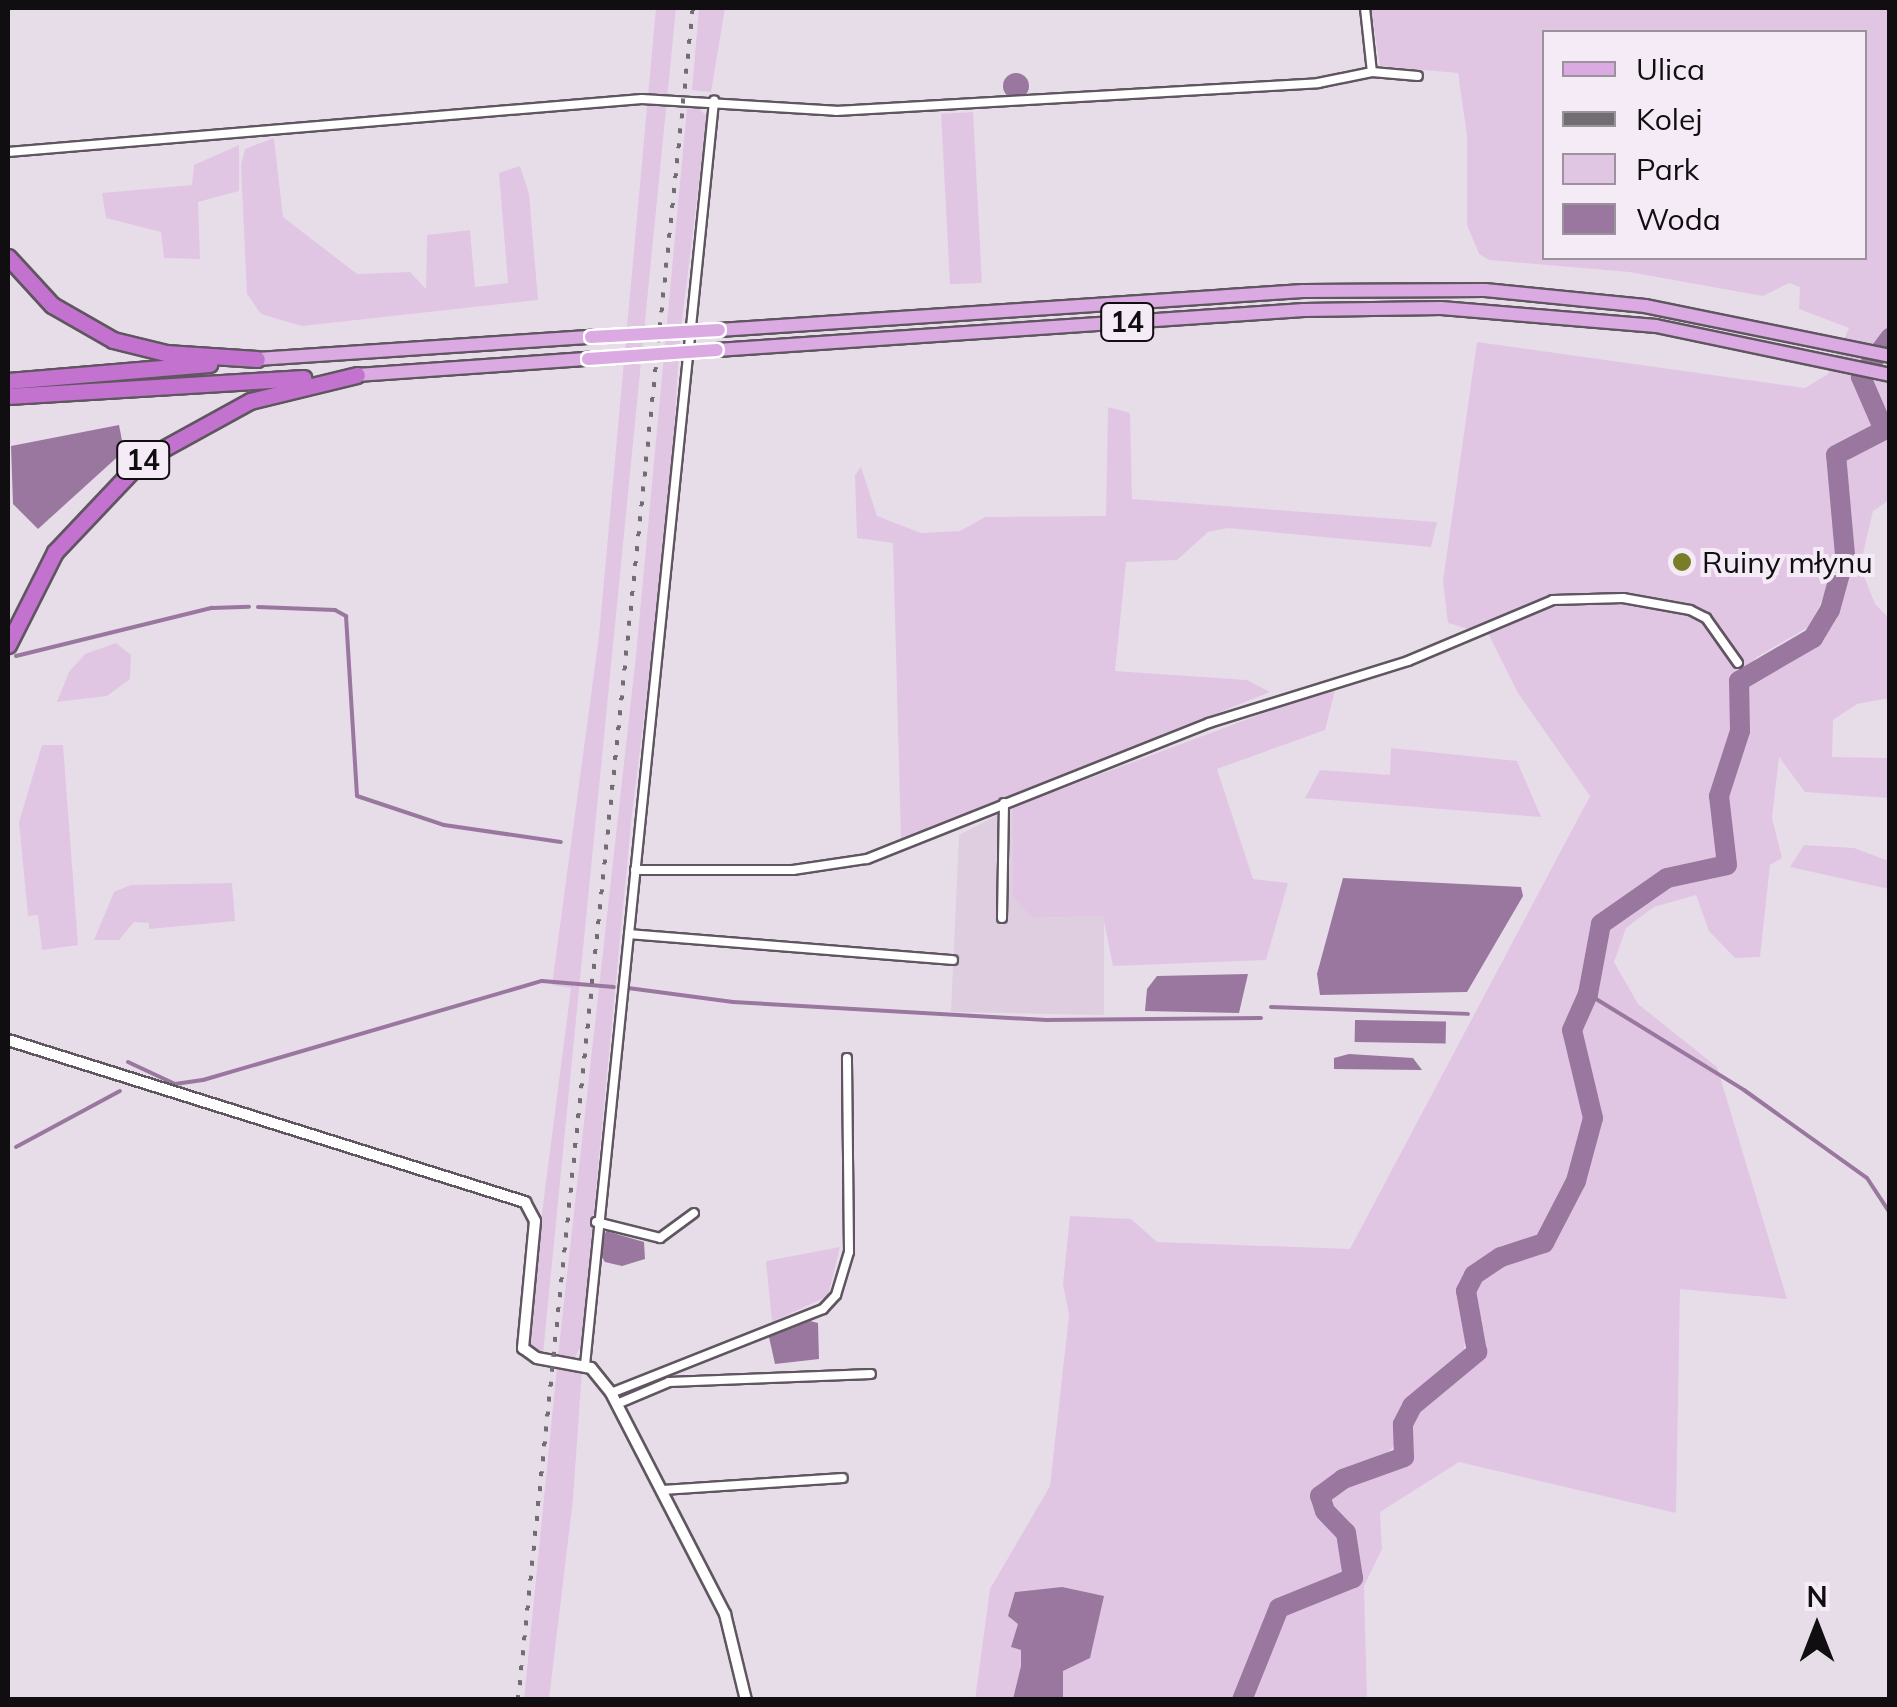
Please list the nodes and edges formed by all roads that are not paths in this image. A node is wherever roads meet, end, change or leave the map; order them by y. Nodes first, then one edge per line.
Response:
1 (1365, 8) edge
2 (1372, 72) junction
3 (1418, 76) dead end
4 (714, 101) junction
5 (8, 152) edge
6 (8, 257) edge
7 (1890, 356) edge
8 (258, 360) junction
9 (357, 375) junction
10 (1890, 376) edge
11 (8, 381) edge
12 (8, 396) edge
13 (8, 646) edge
14 (1738, 663) dead end
15 (1004, 803) junction
16 (635, 870) junction
17 (1002, 918) dead end
18 (629, 934) junction
19 (953, 960) dead end
20 (8, 1040) edge
21 (846, 1058) dead end
22 (694, 1213) dead end
23 (596, 1222) junction
24 (585, 1365) junction
25 (871, 1374) dead end
26 (614, 1398) junction
27 (842, 1478) dead end
28 (663, 1490) junction
29 (746, 1700) edge

1 - 2 street
2 - 3 street
2 - 4 street
4 - 5 street
4 - 16 street
6 - 8 highway
7 - 8 main road, 14, bridge
8 - 11 highway, 14
9 - 10 main road, 14, bridge
9 - 12 highway
9 - 13 highway, 14
14 - 15 street
15 - 16 street
15 - 17 street
16 - 18 street
18 - 19 street
18 - 23 street
20 - 24 street
21 - 26 street
22 - 23 street
23 - 24 street
24 - 26 street
25 - 26 street
26 - 28 street
27 - 28 street
28 - 29 street

